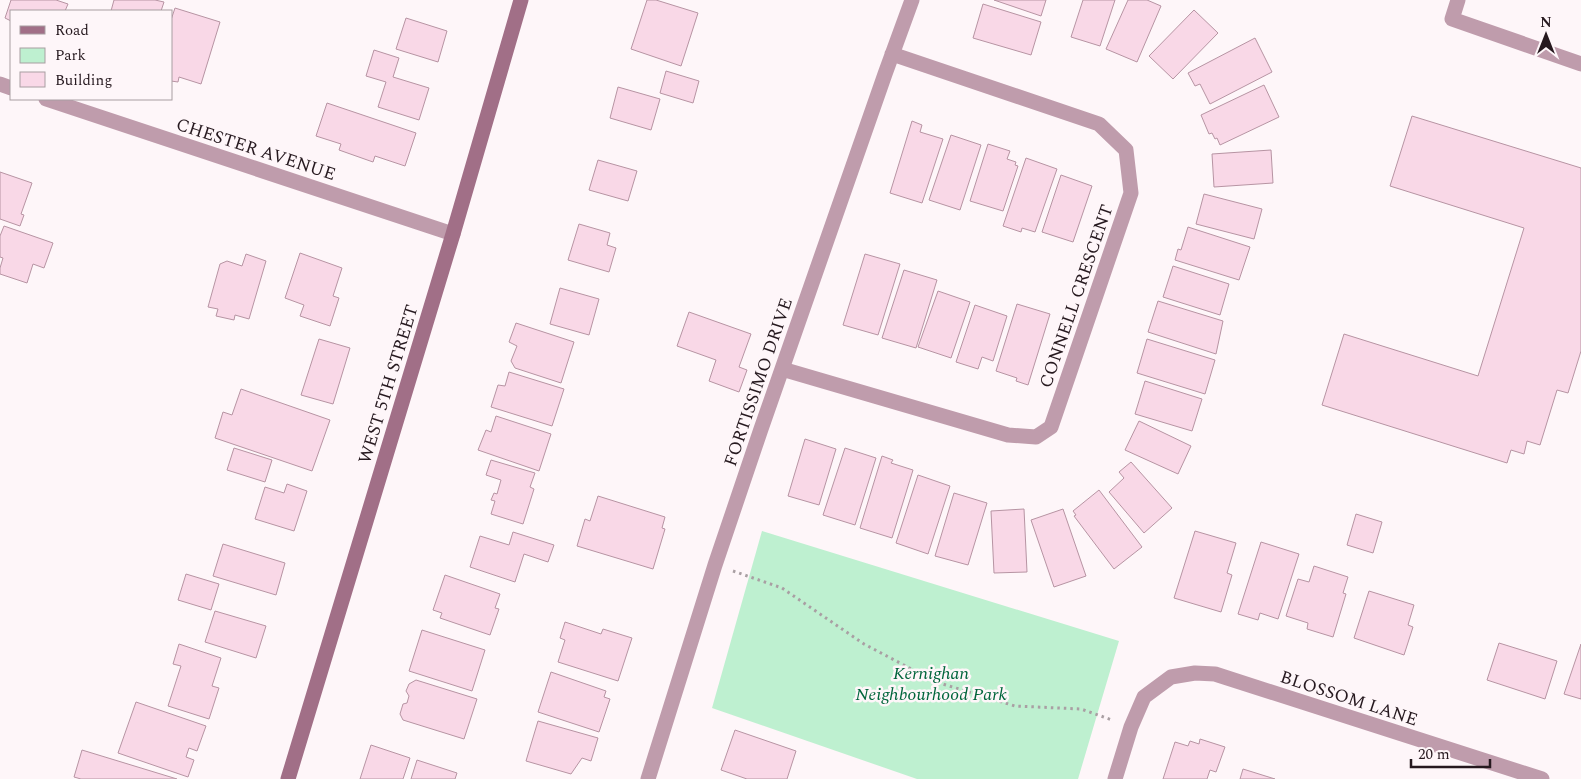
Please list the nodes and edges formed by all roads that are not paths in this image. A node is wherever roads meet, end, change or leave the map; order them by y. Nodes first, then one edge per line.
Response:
1 (521, 0) edge
2 (912, 0) edge
3 (1458, 0) edge
4 (892, 54) junction
5 (1581, 64) edge
6 (49, 100) edge
7 (453, 234) junction
8 (782, 369) junction
9 (288, 779) edge
10 (648, 779) edge
11 (1115, 779) edge
12 (1542, 779) edge

1 - 7 street, WEST 5TH STREET
2 - 4 street, FORTISSIMO DRIVE
3 - 5 street
4 - 8 street, FORTISSIMO DRIVE
4 - 8 street, CONNELL CRESCENT
6 - 7 street, CHESTER AVENUE
7 - 9 street, WEST 5TH STREET
8 - 10 street, FORTISSIMO DRIVE
11 - 12 street, BLOSSOM LANE

